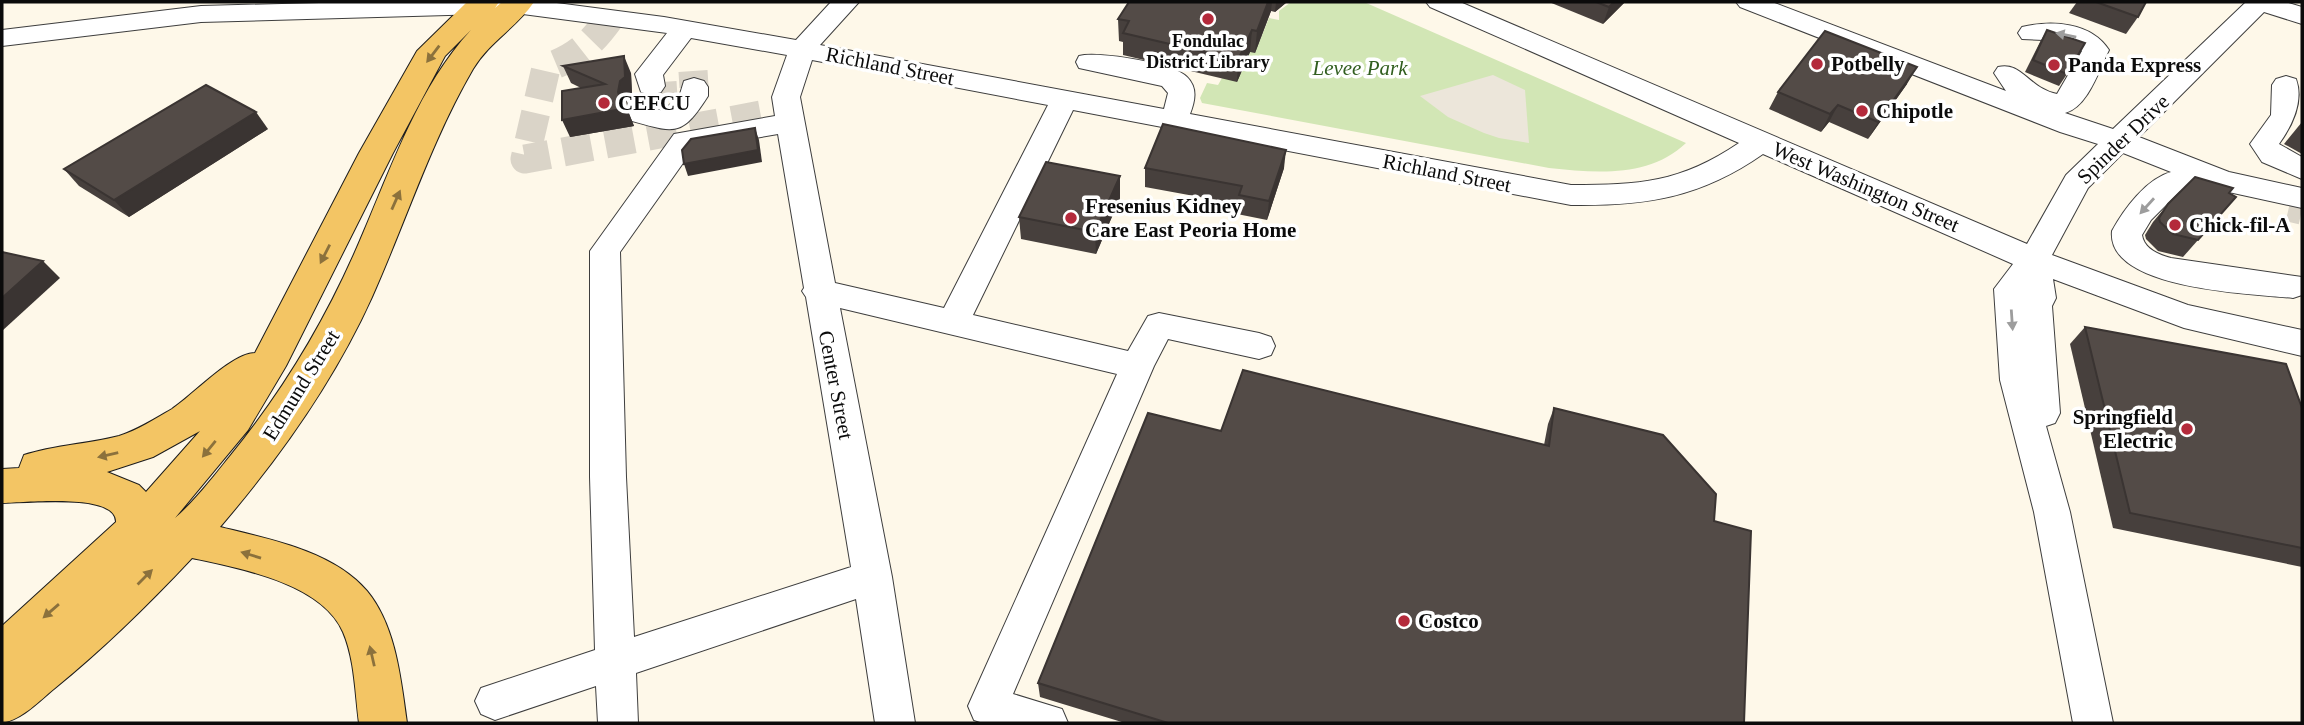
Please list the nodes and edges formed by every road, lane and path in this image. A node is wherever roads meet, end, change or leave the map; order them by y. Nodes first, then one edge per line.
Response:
1 (846, 2) edge
2 (1439, 2) edge
3 (1749, 2) edge
4 (2260, 2) edge
5 (500, 3) edge
6 (338, 5) edge
7 (2302, 16) edge
8 (684, 29) junction
9 (2031, 33) dead end
10 (2, 38) edge
11 (804, 50) junction
12 (1089, 62) dead end
13 (2008, 73) dead end
14 (2286, 85) dead end
15 (668, 90) tunnel mouth
16 (1065, 99) junction
17 (1174, 121) junction
18 (791, 123) junction
19 (2121, 141) junction
20 (1760, 142) junction
21 (2302, 169) edge
22 (2249, 205) joint
23 (2294, 207) edge
24 (2034, 260) junction
25 (2293, 286) dead end
26 (818, 291) junction
27 (953, 322) junction
28 (284, 336) junction
29 (1259, 346) dead end
30 (2301, 347) edge
31 (1137, 366) junction
32 (2, 473) edge
33 (2, 486) edge
34 (137, 530) junction
35 (184, 538) junction
36 (873, 577) junction
37 (2, 655) edge
38 (617, 660) junction
39 (495, 701) dead end
40 (2, 702) edge
41 (383, 723) edge
42 (618, 723) edge
43 (895, 723) edge
44 (1048, 723) edge
45 (2093, 723) edge

1 - 11 street, Center Street
2 - 20 street, West Washington Street
3 - 19 street
4 - 7 street
4 - 19 street, Spinder Drive
5 - 6 street, Richland Street
5 - 8 street, Richland Street
5 -> 28 main road, Edmund Street
35 -> 5 main road, Edmund Street
6 - 10 street, Richland Street
8 - 11 street, Richland Street
8 - 15 street
13 -> 9 street
11 - 16 street, Richland Street
11 - 18 street, Center Street
12 - 17 street
14 - 21 street
16 - 17 street, Richland Street
16 - 27 street
17 - 20 street, Richland Street
18 - 26 street, Center Street
18 - 38 street
19 - 23 street
19 - 24 street, Spinder Drive
20 - 24 street, West Washington Street
22 - 23 street
22 -> 25 lane
24 - 30 street, West Washington Street
24 - 45 street
26 - 27 street
26 - 36 street, Center Street
27 - 31 street
28 -> 32 main road
28 -> 34 main road, Edmund Street
29 - 31 street
31 - 44 street
33 - 34 main road
34 - 35 main road
34 -> 37 main road, Edmund Street
40 -> 35 main road, Edmund Street
41 -> 35 main road
36 - 38 street
36 - 43 street, Center Street
38 - 39 street
38 - 42 street

